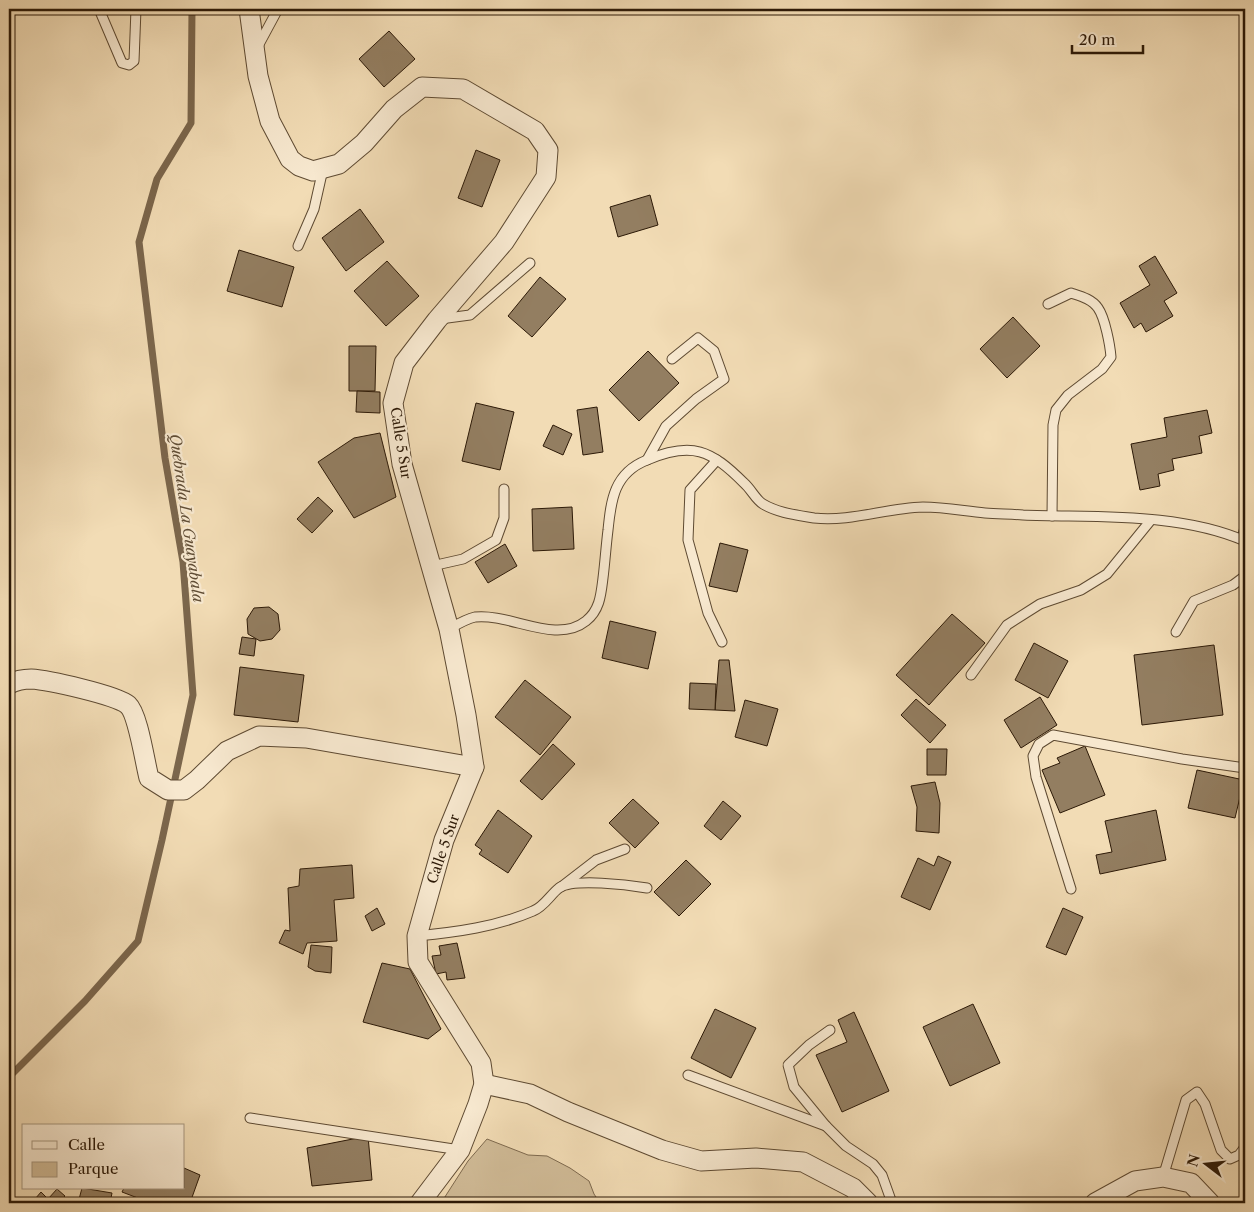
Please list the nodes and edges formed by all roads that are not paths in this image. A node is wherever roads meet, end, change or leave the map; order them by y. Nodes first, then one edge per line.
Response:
1 (99, 9) edge
2 (136, 9) edge
3 (249, 9) edge
4 (278, 9) edge
5 (254, 52) junction
6 (323, 168) junction
7 (298, 246) dead end
8 (530, 263) dead end
9 (1048, 304) dead end
10 (437, 320) junction
11 (672, 360) dead end
12 (647, 460) junction
13 (717, 460) junction
14 (504, 489) dead end
15 (1052, 516) junction
16 (1151, 520) junction
17 (1245, 527) edge
18 (1244, 540) edge
19 (432, 566) junction
20 (1245, 576) edge
21 (449, 629) junction
22 (1176, 632) dead end
23 (722, 642) dead end
24 (971, 675) dead end
25 (9, 684) edge
26 (474, 767) junction
27 (1245, 768) edge
28 (625, 849) dead end
29 (561, 887) junction
30 (647, 888) dead end
31 (1071, 889) dead end
32 (417, 936) junction
33 (830, 1030) dead end
34 (688, 1075) dead end
35 (484, 1084) junction
36 (250, 1118) dead end
37 (826, 1126) junction
38 (1245, 1147) edge
39 (460, 1150) junction
40 (1163, 1177) junction
41 (420, 1203) edge
42 (868, 1203) edge
43 (892, 1203) edge
44 (1094, 1203) edge
45 (1210, 1203) edge

1 - 2 lane
3 - 5 street, Calle 5 Sur
4 - 5 lane
5 - 6 street, Calle 5 Sur
6 - 7 lane
6 - 10 street, Calle 5 Sur
8 - 10 lane
9 - 15 lane
10 - 19 street, Calle 5 Sur
11 - 12 lane
12 - 13 lane
12 - 21 lane
13 - 15 lane
13 - 23 lane
14 - 19 lane
15 - 16 lane
16 - 18 lane
16 - 24 lane
17 - 18 lane
19 - 21 street, Calle 5 Sur
20 - 22 lane
21 - 26 street, Calle 5 Sur
25 - 26 street
26 - 32 street, Calle 5 Sur
27 - 31 lane
28 - 29 lane
29 - 30 lane
29 - 32 lane
32 - 35 street, Calle 5 Sur
33 - 37 lane
34 - 37 lane
35 - 39 street
35 - 42 street
36 - 39 lane
37 - 43 lane
38 - 40 lane
39 - 41 street
40 - 44 street
40 - 45 street

